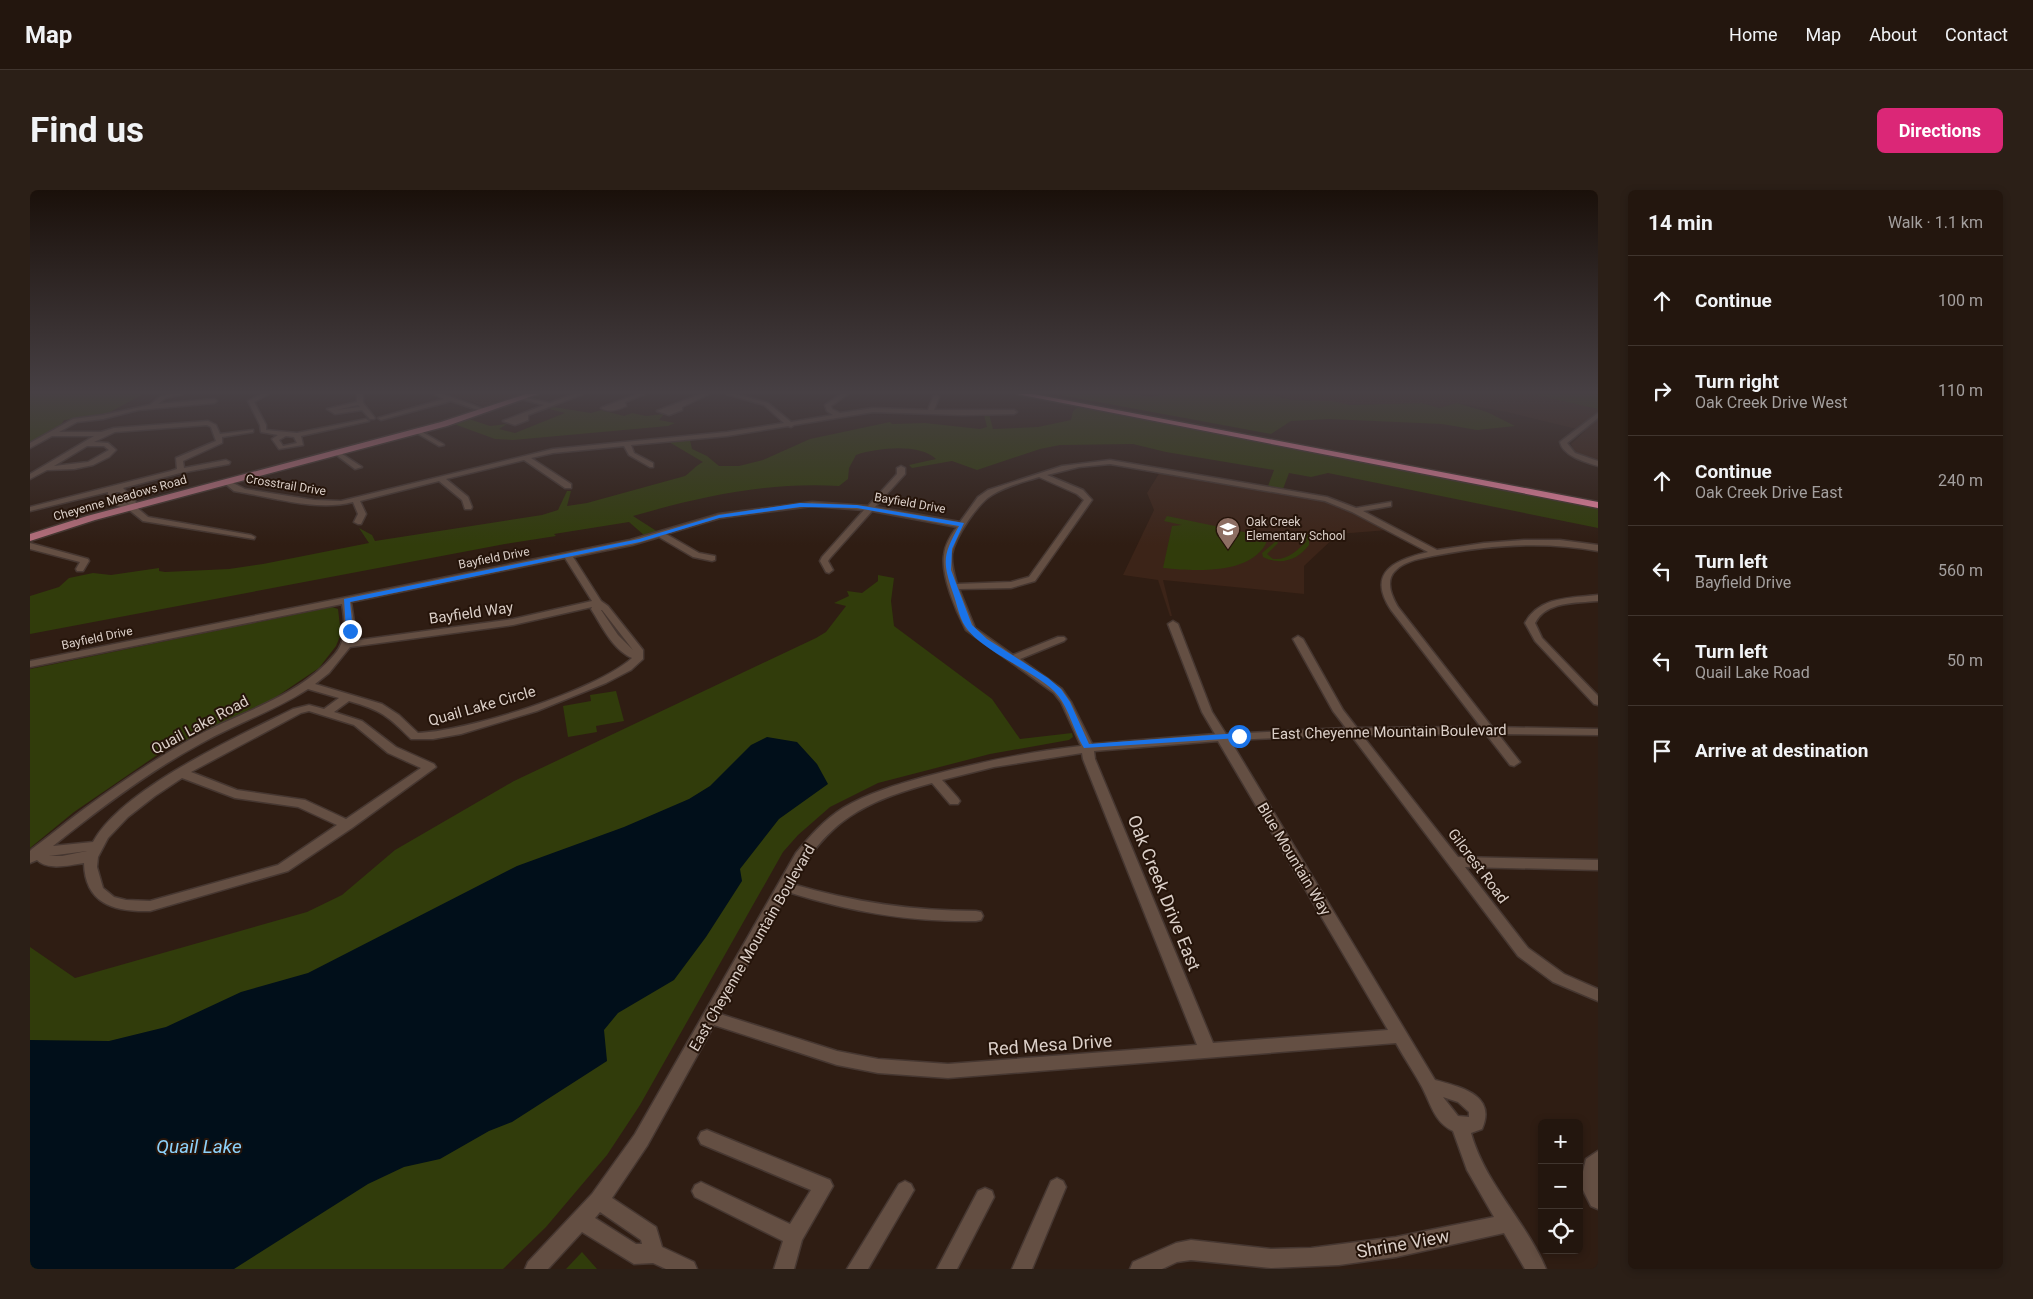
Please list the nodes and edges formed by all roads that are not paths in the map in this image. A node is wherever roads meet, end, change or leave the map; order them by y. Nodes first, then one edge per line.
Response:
1 (87, 444) edge
2 (106, 444) edge
3 (218, 444) edge
4 (278, 444) edge
5 (299, 444) edge
6 (371, 444) edge
7 (623, 444) edge
8 (627, 444) edge
9 (1282, 444) edge
10 (1311, 444) edge
11 (1564, 444) edge
12 (74, 451) junction
13 (98, 452) dead end
14 (338, 453) junction
15 (524, 457) junction
16 (60, 459) junction
17 (85, 459) dead end
18 (224, 459) dead end
19 (1598, 464) edge
20 (650, 465) dead end
21 (179, 467) junction
22 (358, 467) dead end
23 (46, 468) junction
24 (901, 468) dead end
25 (1040, 475) junction
26 (30, 477) edge
27 (441, 479) junction
28 (227, 482) junction
29 (568, 486) dead end
30 (114, 489) junction
31 (128, 497) junction
32 (1598, 499) edge
33 (117, 500) junction
34 (356, 501) junction
35 (1388, 504) dead end
36 (1598, 505) edge
37 (131, 507) junction
38 (468, 507) dead end
39 (869, 508) junction
40 (30, 509) edge
41 (1355, 510) junction
42 (358, 522) dead end
43 (962, 524) junction
44 (660, 534) junction
45 (251, 537) dead end
46 (30, 538) edge
47 (30, 546) edge
48 (1598, 548) edge
49 (1437, 553) junction
50 (568, 556) junction
51 (712, 558) dead end
52 (80, 569) dead end
53 (829, 570) dead end
54 (953, 587) junction
55 (1598, 598) edge
56 (346, 600) junction
57 (598, 603) junction
58 (1173, 624) dead end
59 (1062, 639) dead end
60 (1298, 640) dead end
61 (346, 645) junction
62 (1012, 659) junction
63 (30, 664) edge
64 (306, 685) junction
65 (348, 697) junction
66 (1598, 702) edge
67 (328, 712) junction
68 (1486, 729) junction
69 (1353, 730) junction
70 (1598, 732) edge
71 (1221, 736) junction
72 (1086, 747) junction
73 (1514, 762) dead end
74 (181, 772) junction
75 (934, 778) junction
76 (954, 801) dead end
77 (348, 825) junction
78 (94, 852) junction
79 (34, 855) edge
80 (1455, 862) junction
81 (1598, 865) edge
82 (784, 886) junction
83 (976, 916) dead end
84 (1598, 995) edge
85 (712, 1018) junction
86 (1398, 1036) junction
87 (1208, 1052) junction
88 (1430, 1086) junction
89 (1460, 1125) junction
90 (707, 1138) dead end
91 (1598, 1160) edge
92 (1057, 1187) dead end
93 (905, 1190) dead end
94 (700, 1191) dead end
95 (985, 1197) dead end
96 (599, 1200) junction
97 (1598, 1200) edge
98 (581, 1220) junction
99 (1508, 1223) junction
100 (794, 1236) junction
101 (654, 1253) junction
102 (1284, 1264) edge
103 (1145, 1266) edge
104 (536, 1269) edge
105 (687, 1269) edge
106 (784, 1269) edge
107 (857, 1269) edge
108 (946, 1269) edge
109 (1022, 1269) edge
110 (1536, 1269) edge

1 - 12 street
2 - 23 street
3 - 21 street
4 - 5 street
6 - 14 main road, Cheyenne Meadows Road
7 - 15 street, Crosstrail Drive
8 - 20 street
9 - 36 highway
10 - 32 highway
11 - 19 street
12 - 13 street
12 - 16 street
14 - 22 street
14 - 28 main road, Cheyenne Meadows Road
15 - 27 street, Crosstrail Drive
15 - 29 street
16 - 17 street
16 - 23 street
18 - 21 street
21 - 30 street
23 - 26 street
24 - 39 street
25 - 41 street
25 - 43 street
25 - 54 street
27 - 34 street, Crosstrail Drive
27 - 38 street
28 - 34 street, Crosstrail Drive
28 - 37 main road, Cheyenne Meadows Road
30 - 31 street
30 - 33 street
30 - 40 street
31 - 33 street
31 - 37 street
33 - 37 street
34 - 42 street
35 - 41 street
37 - 45 street
37 - 46 main road, Cheyenne Meadows Road
39 - 43 street, Bayfield Drive
39 - 44 street, Bayfield Drive
39 - 53 street
41 - 49 street
43 - 54 street
44 - 50 street, Bayfield Drive
44 - 51 street
47 - 52 street
48 - 49 street
49 - 68 street
50 - 56 street, Bayfield Drive
50 - 57 street, Quail Lake Circle
54 - 62 street
55 - 66 street
56 - 61 street
56 - 63 street, Bayfield Drive
57 - 61 street, Bayfield Way
57 - 65 street, Quail Lake Circle
58 - 71 street, Blue Mountain Way
59 - 62 street
60 - 69 street, Gilcrest Road
61 - 64 street, Quail Lake Road
62 - 72 street, Oak Creek Drive East
64 - 65 street, Quail Lake Circle
64 - 79 street, Quail Lake Road
65 - 67 street
67 - 74 street
67 - 77 street
68 - 69 street, East Cheyenne Mountain Boulevard
68 - 70 street, East Cheyenne Mountain Boulevard
68 - 73 street
69 - 71 street, East Cheyenne Mountain Boulevard
69 - 80 street, Gilcrest Road
71 - 72 street, East Cheyenne Mountain Boulevard
71 - 86 street, Blue Mountain Way
72 - 75 street, East Cheyenne Mountain Boulevard
72 - 87 street, Oak Creek Drive East
74 - 77 street
74 - 78 street
75 - 76 street
75 - 82 street, East Cheyenne Mountain Boulevard
77 - 78 street
78 - 79 street
80 - 81 street
80 - 84 street, Gilcrest Road
82 - 83 street
82 - 85 street, East Cheyenne Mountain Boulevard
85 - 87 street, Red Mesa Drive
85 - 96 street, East Cheyenne Mountain Boulevard
86 - 87 street, Red Mesa Drive
86 - 88 street, Blue Mountain Way
88 - 89 street, Blue Mountain Way
88 - 89 street
89 - 99 street
90 - 100 street
91 - 97 street
92 - 109 street
93 - 107 street
94 - 100 street
95 - 108 street
96 - 98 street, East Cheyenne Mountain Boulevard
96 - 101 street
98 - 101 street
98 - 104 street, East Cheyenne Mountain Boulevard
99 - 102 street, Shrine View
99 - 110 street
100 - 106 street
101 - 105 street
102 - 103 street, Shrine View

